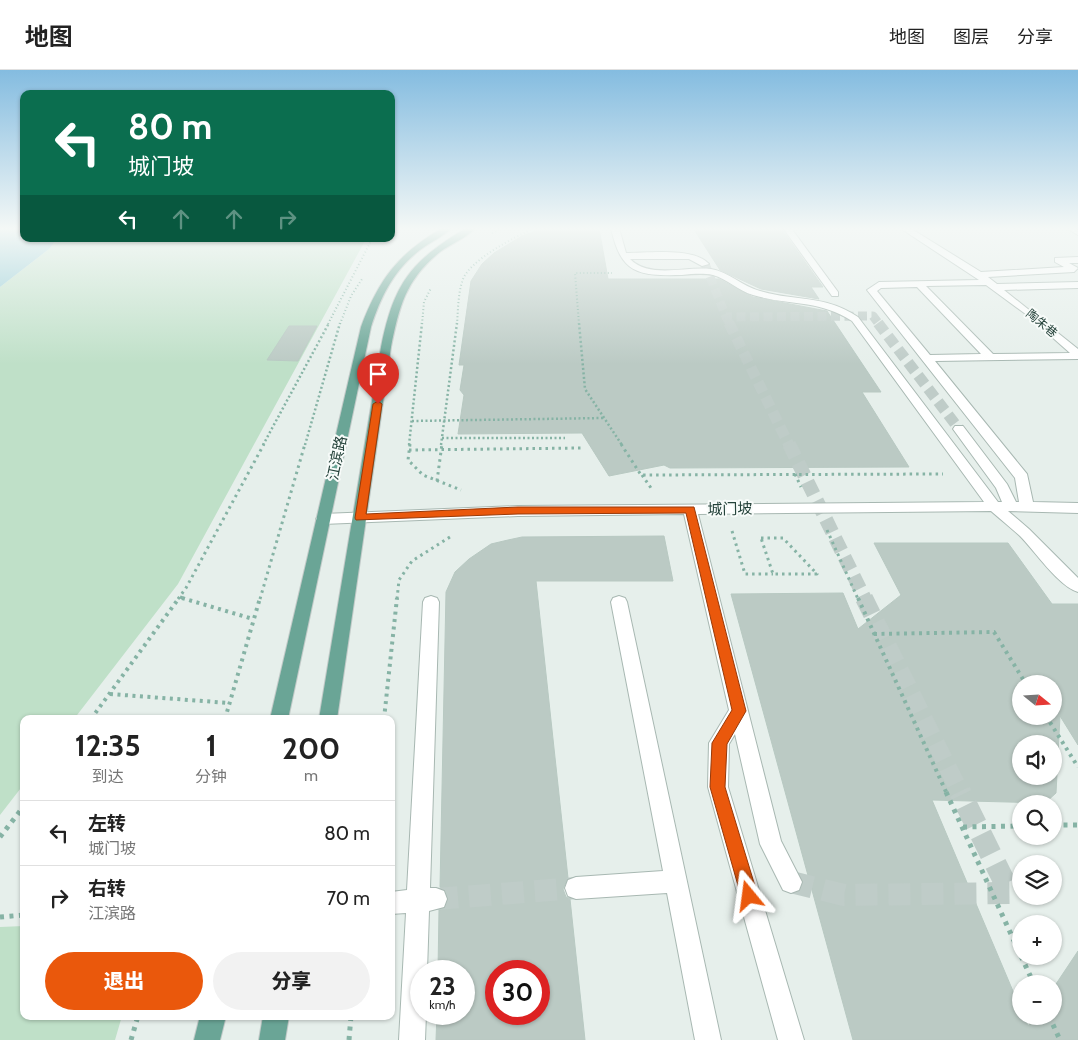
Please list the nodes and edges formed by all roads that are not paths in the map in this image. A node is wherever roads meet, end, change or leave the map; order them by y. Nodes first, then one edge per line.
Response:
1 (391, 273) edge
2 (413, 273) edge
3 (715, 273) edge
4 (820, 273) edge
5 (976, 273) edge
6 (1006, 273) edge
7 (979, 275) junction
8 (919, 284) junction
9 (992, 285) junction
10 (1078, 285) edge
11 (835, 294) dead end
12 (1078, 355) edge
13 (990, 357) junction
14 (926, 358) junction
15 (959, 428) tunnel mouth
16 (994, 506) junction
17 (1012, 506) junction
18 (1027, 506) junction
19 (1078, 508) edge
20 (690, 509) junction
21 (360, 518) junction
22 (323, 519) junction
23 (1078, 586) edge
24 (431, 602) dead end
25 (619, 602) dead end
26 (739, 711) junction
27 (280, 715) edge
28 (329, 715) edge
29 (675, 881) junction
30 (791, 882) dead end
31 (576, 888) tunnel mouth
32 (427, 900) junction
33 (395, 903) edge
34 (212, 1020) edge
35 (275, 1020) edge
36 (207, 1040) edge
37 (272, 1040) edge
38 (412, 1040) edge
39 (708, 1040) edge
40 (791, 1040) edge

1 - 22 main road, 江滨路
2 - 21 main road, 江滨路
3 - 16 street
4 - 11 street
5 - 7 street, 陶朱巷
6 - 7 street
7 - 9 street, 陶朱巷
8 - 9 street
8 - 13 street
8 - 14 street
9 - 10 street
9 - 12 street, 陶朱巷
12 - 13 street
13 - 14 street
14 - 18 street
15 - 17 street
16 - 17 street, 城门坡
16 - 20 street, 城门坡
16 - 23 street
17 - 18 street, 城门坡
18 - 19 street, 城门坡
20 - 21 street, 城门坡
20 - 26 street
21 - 22 street, 城门坡
21 - 28 main road, 江滨路
22 - 27 main road, 江滨路
24 - 32 street
25 - 29 street
26 - 30 street
26 - 40 street
29 - 31 street
29 - 39 street
32 - 33 street
32 - 38 street
34 - 36 main road
35 - 37 main road

